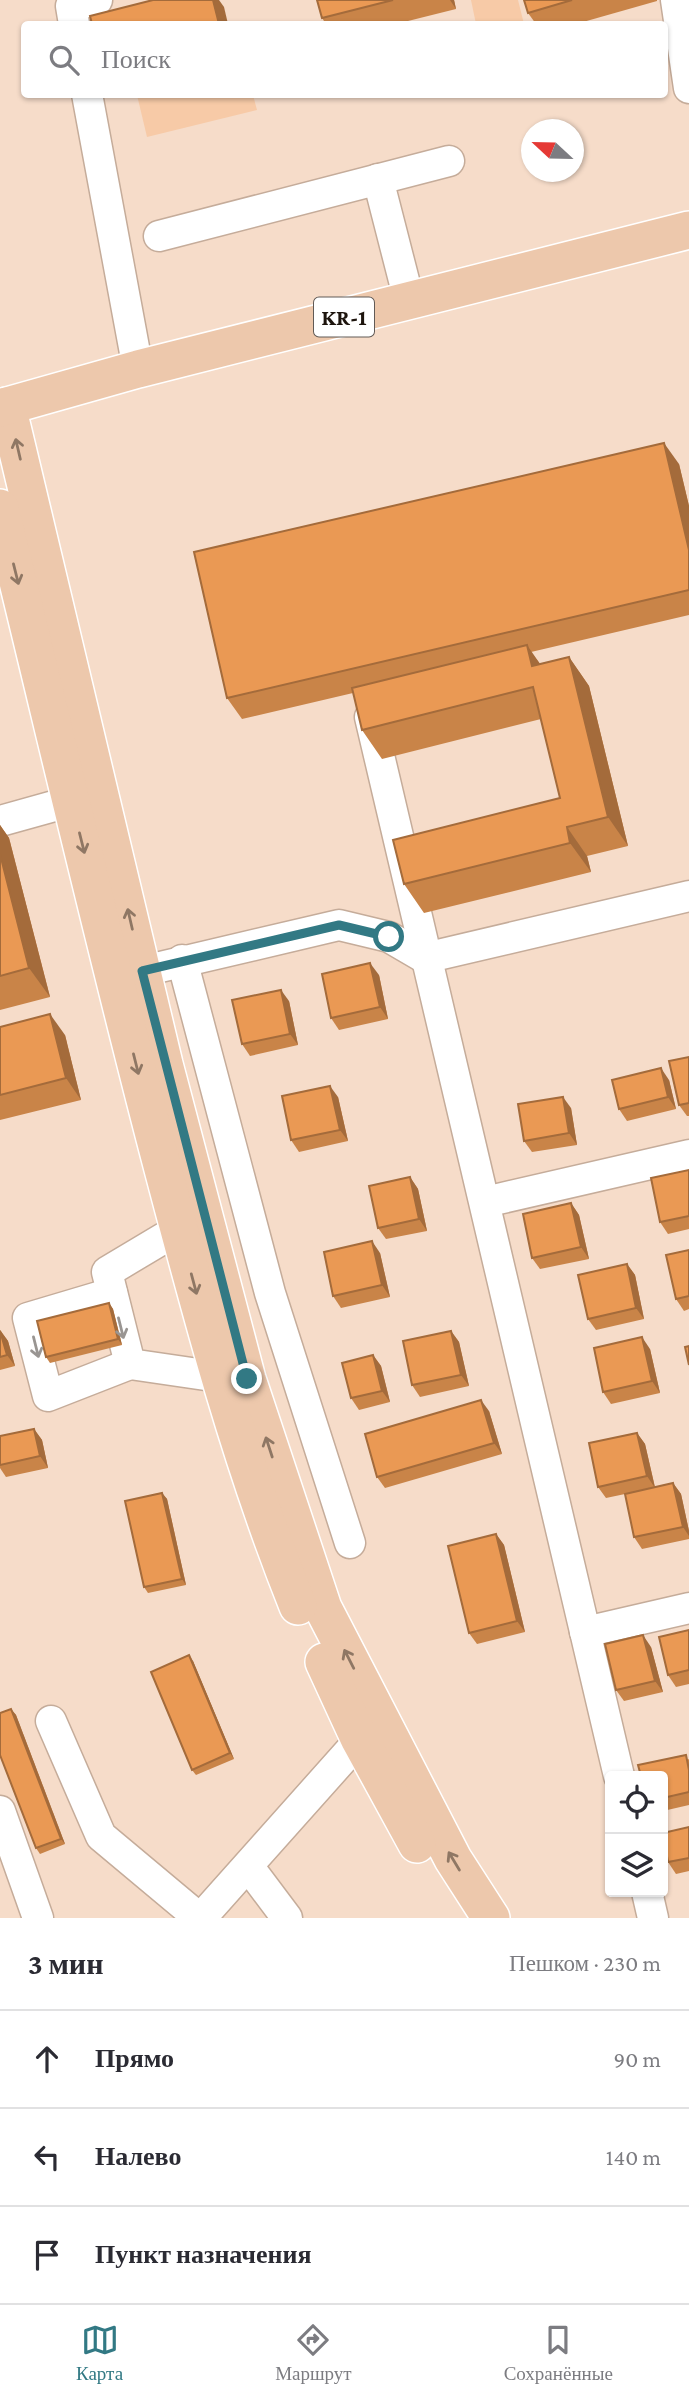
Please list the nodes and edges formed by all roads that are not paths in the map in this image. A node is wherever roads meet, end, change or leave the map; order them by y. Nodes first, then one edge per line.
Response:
1 (97, 0) edge
2 (676, 0) edge
3 (74, 21) edge
4 (680, 74) edge
5 (88, 98) edge
6 (449, 161) dead end
7 (377, 179) junction
8 (689, 230) edge
9 (159, 236) dead end
10 (409, 300) junction
11 (138, 369) junction
12 (4, 407) edge
13 (0, 508) edge
14 (370, 717) edge
15 (72, 801) junction
16 (0, 821) edge
17 (689, 896) edge
18 (425, 958) junction
19 (182, 960) junction
20 (128, 974) junction
21 (689, 1155) edge
22 (485, 1202) junction
23 (192, 1225) junction
24 (112, 1293) junction
25 (130, 1364) junction
26 (233, 1377) junction
27 (350, 1543) dead end
28 (689, 1608) edge
29 (584, 1632) junction
30 (51, 1721) dead end
31 (370, 1728) junction
32 (618, 1771) edge
33 (0, 1811) edge
34 (248, 1866) junction
35 (648, 1897) edge
36 (38, 1918) edge
37 (200, 1918) edge
38 (287, 1918) edge
39 (464, 1918) edge
40 (491, 1918) edge
41 (653, 1918) edge

1 - 3 street
2 - 4 street
5 - 11 street
6 - 7 street
7 - 9 street
7 - 10 street
8 - 10 main road, KR-1
10 - 11 main road, KR-1
11 - 12 main road, KR-1
20 -> 12 main road
13 -> 15 main road
14 - 18 street
15 - 16 street
15 -> 20 main road
17 - 18 street
18 - 19 street
18 - 22 street
19 - 20 street
19 - 27 street
20 - 23 main road
21 - 22 street
22 - 29 street
23 - 24 street
23 - 26 main road
24 -> 25 street
24 -> 25 street
25 - 26 street
26 - 31 main road
28 - 29 street
29 - 32 street
30 - 37 street
31 - 34 street
31 - 39 main road
40 -> 31 main road
33 - 36 street
34 - 37 street
34 - 38 street
35 - 41 street

